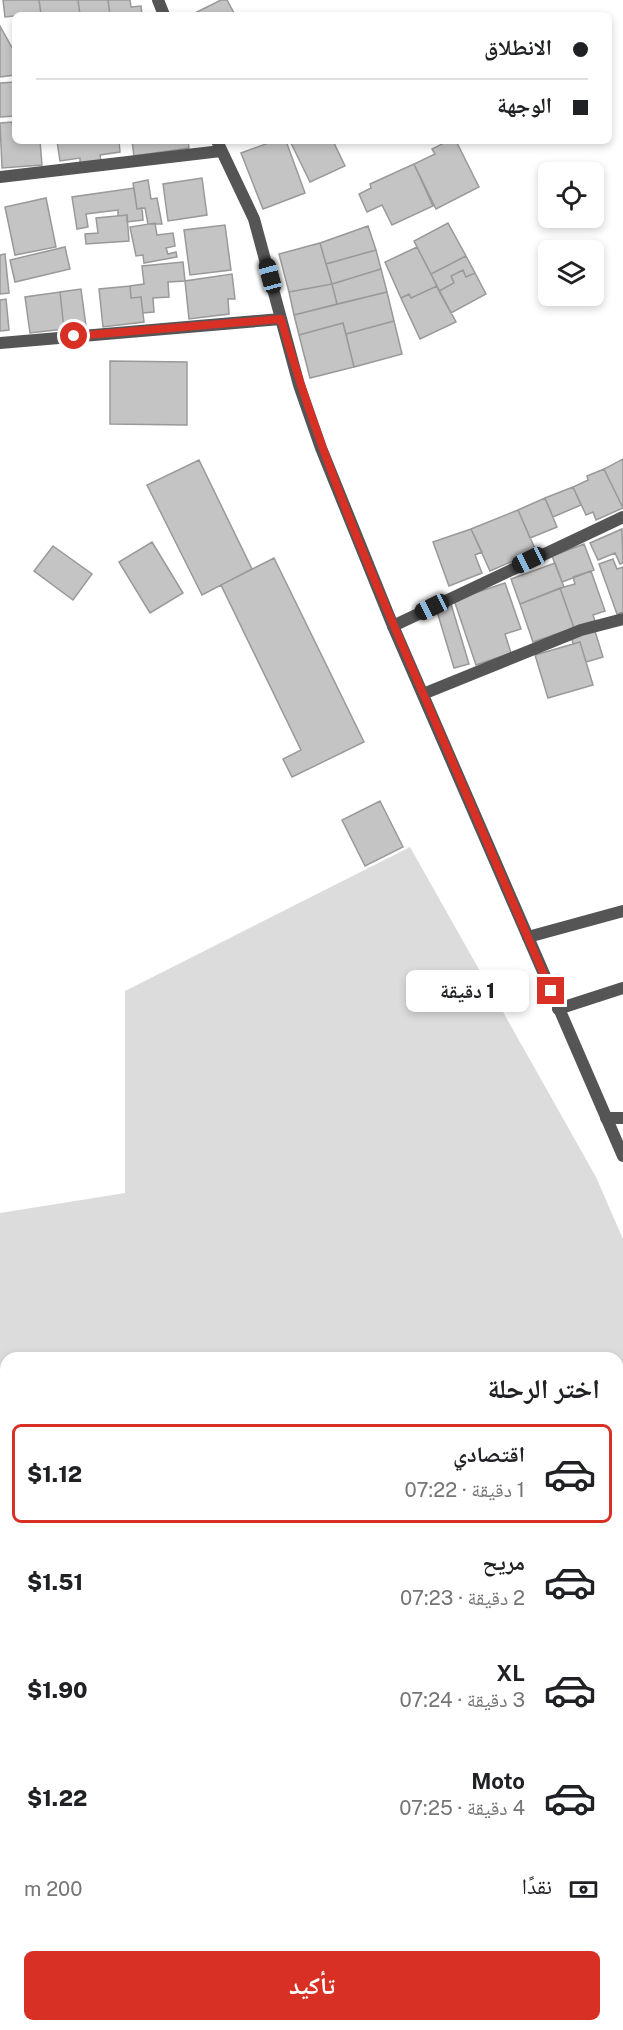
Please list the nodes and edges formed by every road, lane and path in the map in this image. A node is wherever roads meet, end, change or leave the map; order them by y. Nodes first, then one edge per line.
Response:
1 (219, 146) edge
2 (0, 177) edge
3 (281, 319) junction
4 (0, 343) edge
5 (623, 517) edge
6 (623, 619) edge
7 (393, 626) junction
8 (423, 693) junction
9 (623, 911) edge
10 (528, 937) junction
11 (623, 988) edge
12 (558, 1009) junction
13 (606, 1118) junction
14 (623, 1118) edge
15 (623, 1156) edge

1 - 2 street
1 - 3 street
3 - 4 street
3 - 7 street
5 - 7 street
6 - 8 street
7 - 8 street
8 - 10 street
9 - 10 street
10 - 12 street
11 - 12 street
12 - 13 street
13 - 14 street
13 - 15 street

